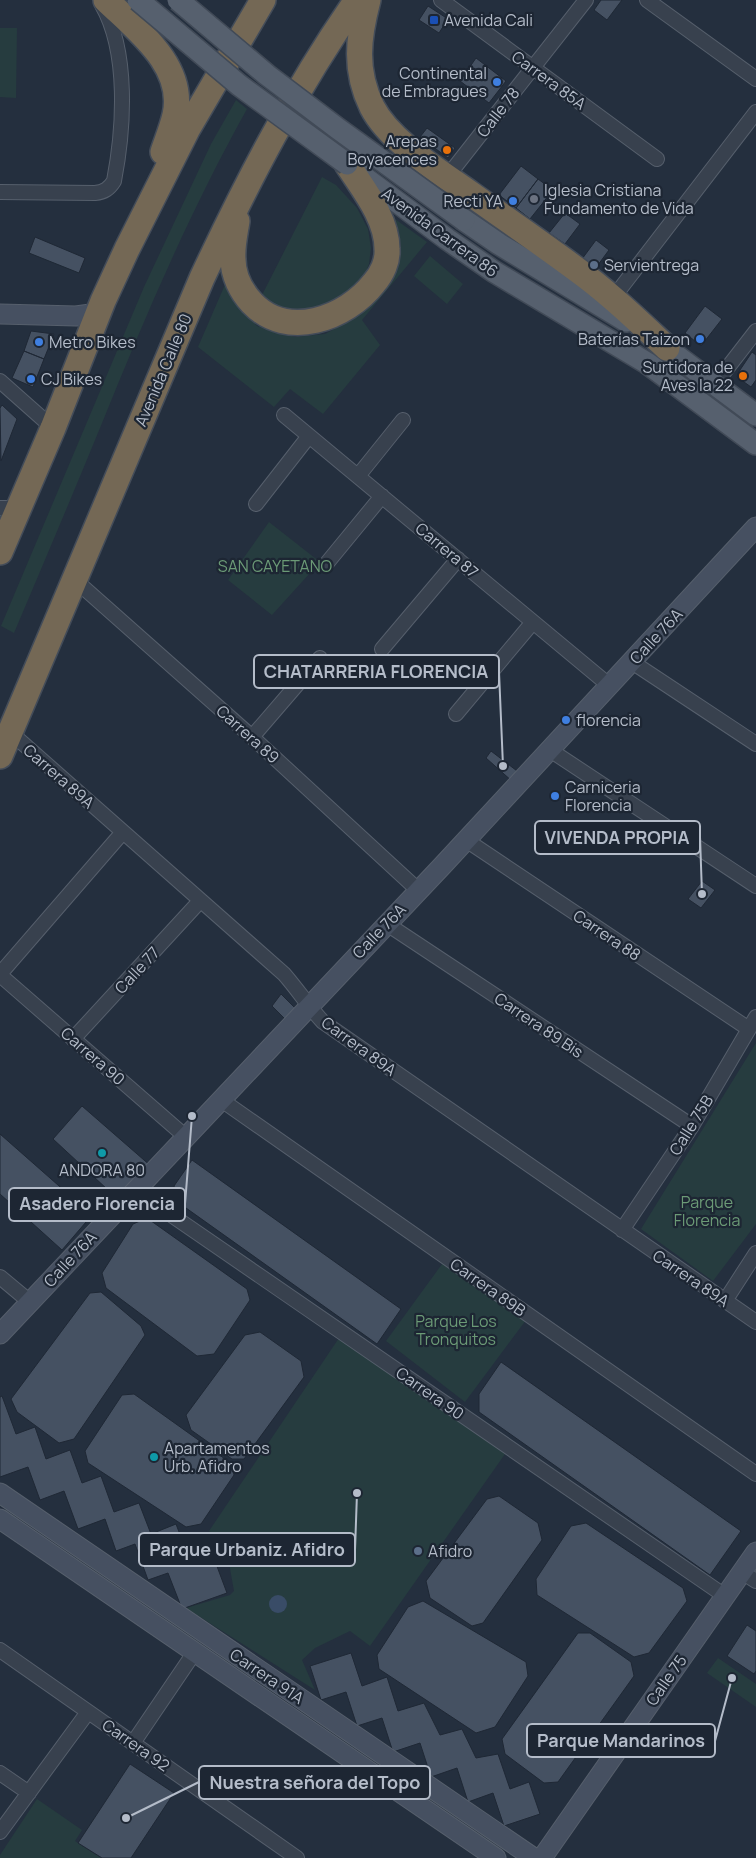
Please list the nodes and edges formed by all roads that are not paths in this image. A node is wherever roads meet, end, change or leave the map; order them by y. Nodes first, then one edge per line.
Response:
1 (99, 0) edge
2 (106, 0) edge
3 (138, 0) edge
4 (178, 0) edge
5 (263, 0) edge
6 (357, 0) edge
7 (368, 0) edge
8 (441, 0) edge
9 (586, 0) edge
10 (647, 0) edge
11 (533, 68) junction
12 (756, 79) edge
13 (756, 112) edge
14 (657, 159) dead end
15 (347, 164) junction
16 (447, 177) junction
17 (0, 192) edge
18 (242, 194) junction
19 (145, 212) junction
20 (609, 303) junction
21 (98, 313) junction
22 (0, 314) edge
23 (756, 331) edge
24 (668, 348) joint
25 (0, 381) edge
26 (715, 384) junction
27 (284, 415) dead end
28 (756, 415) edge
29 (403, 420) dead end
30 (53, 428) junction
31 (309, 436) junction
32 (756, 444) edge
33 (358, 476) junction
34 (382, 496) junction
35 (256, 504) dead end
36 (9, 508) edge
37 (756, 527) edge
38 (0, 552) edge
39 (458, 559) junction
40 (327, 563) dead end
41 (75, 580) junction
42 (533, 622) junction
43 (382, 649) dead end
44 (320, 658) dead end
45 (632, 662) junction
46 (610, 686) junction
47 (456, 714) dead end
48 (5, 728) edge
49 (252, 737) junction
50 (756, 744) edge
51 (550, 750) junction
52 (0, 756) edge
53 (123, 832) junction
54 (466, 840) junction
55 (756, 886) edge
56 (418, 890) junction
57 (200, 900) junction
58 (387, 924) junction
59 (0, 974) edge
60 (308, 1007) junction
61 (756, 1016) edge
62 (749, 1029) junction
63 (73, 1039) junction
64 (220, 1099) junction
65 (692, 1126) junction
66 (186, 1136) junction
67 (136, 1190) junction
68 (622, 1230) junction
69 (756, 1253) edge
70 (0, 1277) edge
71 (725, 1301) junction
72 (30, 1302) junction
73 (756, 1322) edge
74 (0, 1334) edge
75 (756, 1474) edge
76 (0, 1494) edge
77 (0, 1519) edge
78 (756, 1552) edge
79 (749, 1576) edge
80 (725, 1596) junction
81 (0, 1650) edge
82 (194, 1653) junction
83 (88, 1712) junction
84 (134, 1743) junction
85 (0, 1773) edge
86 (29, 1793) junction
87 (0, 1832) edge
88 (298, 1858) edge
89 (496, 1858) edge
90 (534, 1858) edge
91 (542, 1858) edge

1 - 17 street
2 - 19 highway
3 - 15 main road, Avenida Carrera 86, bridge
4 - 20 main road, Avenida Carrera 86, bridge
5 - 19 highway
6 - 18 highway, Avenida Calle 80
7 - 16 highway
8 - 11 street, Carrera 85A
9 - 11 street, Calle 78
10 - 12 street
11 - 14 street, Carrera 85A
11 - 16 street, Calle 78
13 - 20 street
15 - 18 highway
15 - 32 main road, Avenida Carrera 86
16 - 20 highway
18 - 41 highway, Avenida Calle 80
19 - 21 highway
20 - 24 highway
21 - 22 street
21 - 30 highway
23 - 26 street
24 - 26 main road
25 - 30 street
26 - 28 main road
27 - 31 street, Carrera 87
29 - 33 street
30 - 36 highway
31 - 33 street, Carrera 87
31 - 35 street
33 - 34 street, Carrera 87
34 - 39 street, Carrera 87
34 - 40 street
36 - 38 highway
37 - 45 street, Calle 76A
39 - 42 street, Carrera 87
39 - 43 street
41 - 48 highway, Avenida Calle 80
41 - 49 street, Carrera 89
42 - 46 street, Carrera 87
42 - 47 street
44 - 49 street
45 - 46 street, Calle 76A
45 - 50 street
46 - 51 street, Calle 76A
48 - 52 highway, Avenida Calle 80
48 - 53 street, Carrera 89A
49 - 56 street, Carrera 89
51 - 54 street, Calle 76A
51 - 55 street
53 - 57 street, Carrera 89A
53 - 59 street
54 - 56 street, Calle 76A
54 - 62 street, Carrera 88
56 - 58 street, Calle 76A
57 - 60 street, Carrera 89A
57 - 63 street, Calle 77
58 - 60 street, Calle 76A
58 - 65 street, Carrera 89 Bis
59 - 63 street, Carrera 90
60 - 64 street, Calle 76A
60 - 68 street, Carrera 89A
61 - 62 street, Calle 75B
62 - 65 street, Calle 75B
63 - 66 street, Carrera 90
64 - 66 street, Calle 76A
64 - 75 street, Carrera 89B
65 - 68 street, Calle 75B
66 - 67 street, Calle 76A
67 - 72 street, Calle 76A
67 - 80 street, Carrera 90
68 - 71 street, Carrera 89A
69 - 71 street
70 - 72 street
71 - 73 street, Carrera 89A
72 - 74 street, Calle 76A
76 - 90 street, Carrera 91A
77 - 82 street, Carrera 91A
78 - 79 street, Calle 75
79 - 80 street, Calle 75
80 - 91 street, Calle 75
81 - 83 street, Carrera 92
82 - 84 street
82 - 89 street, Carrera 91A
83 - 84 street, Carrera 92
83 - 86 street
84 - 88 street, Carrera 92
85 - 86 street
86 - 87 street

